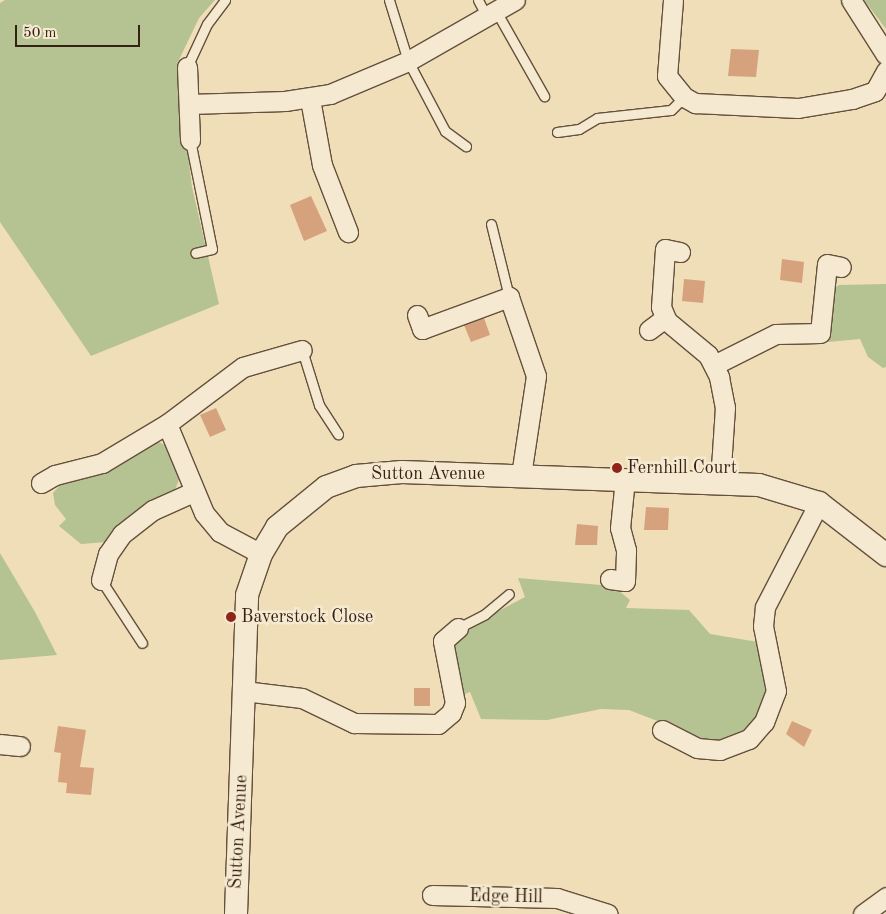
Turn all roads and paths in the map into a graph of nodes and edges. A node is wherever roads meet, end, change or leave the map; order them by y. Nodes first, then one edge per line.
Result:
1 (225, 0) edge
2 (389, 0) edge
3 (478, 0) edge
4 (515, 0) edge
5 (674, 0) edge
6 (852, 0) edge
7 (492, 14) junction
8 (886, 55) edge
9 (408, 61) junction
10 (187, 67) joint
11 (885, 77) edge
12 (544, 96) dead end
13 (684, 97) junction
14 (310, 99) junction
15 (188, 104) junction
16 (557, 132) dead end
17 (190, 140) joint
18 (466, 146) dead end
19 (491, 224) dead end
20 (348, 232) dead end
21 (680, 252) dead end
22 (195, 253) dead end
23 (841, 267) dead end
24 (510, 297) junction
25 (416, 315) dead end
26 (665, 318) junction
27 (649, 330) dead end
28 (302, 350) joint
29 (714, 365) junction
30 (167, 424) junction
31 (338, 434) dead end
32 (521, 475) junction
33 (625, 479) junction
34 (720, 482) junction
35 (41, 483) dead end
36 (193, 492) junction
37 (813, 501) junction
38 (261, 554) junction
39 (886, 555) edge
40 (610, 579) dead end
41 (101, 580) joint
42 (509, 594) dead end
43 (458, 628) joint
44 (142, 643) dead end
45 (244, 692) junction
46 (662, 730) dead end
47 (0, 744) edge
48 (20, 746) dead end
49 (432, 895) dead end
50 (886, 897) edge
51 (502, 907) edge
52 (236, 914) edge
53 (608, 914) edge
54 (863, 914) edge

1 - 10 lane
2 - 9 lane
3 - 7 lane
4 - 7 street
5 - 13 street
6 - 8 street
7 - 9 street
7 - 12 lane
9 - 14 street
9 - 18 lane
10 - 15 street
11 - 13 street
13 - 16 lane
14 - 15 street
14 - 20 street
15 - 17 street
17 - 22 lane
19 - 24 lane
21 - 26 street
23 - 29 street
24 - 25 street
24 - 32 street
26 - 27 street
26 - 29 street
28 - 30 street
28 - 31 lane
29 - 34 street
30 - 35 street
30 - 36 street
32 - 33 street, Sutton Avenue
32 - 38 street, Sutton Avenue
33 - 34 street, Sutton Avenue
33 - 40 street
34 - 37 street, Sutton Avenue
36 - 38 street
36 - 41 street
37 - 39 street, Sutton Avenue
37 - 46 street
38 - 45 street, Sutton Avenue
41 - 44 lane
42 - 43 lane
43 - 45 street
45 - 52 street, Sutton Avenue
47 - 48 street
49 - 51 street, Edge Hill
50 - 54 street
51 - 53 street, Edge Hill

